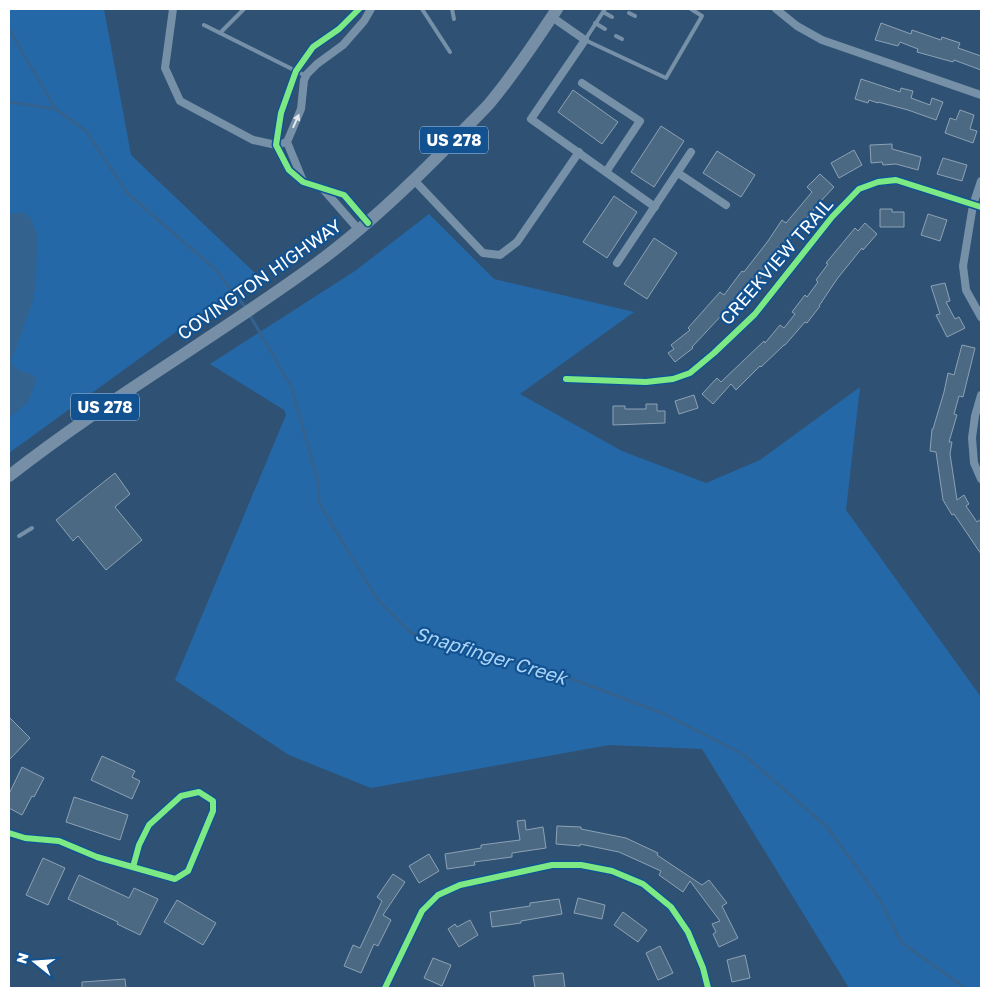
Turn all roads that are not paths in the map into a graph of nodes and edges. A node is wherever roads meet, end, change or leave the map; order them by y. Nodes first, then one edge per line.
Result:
1 (173, 9) edge
2 (244, 9) edge
3 (359, 9) edge
4 (371, 9) edge
5 (422, 9) edge
6 (452, 9) edge
7 (691, 9) edge
8 (776, 9) edge
9 (604, 10) edge
10 (555, 13) edge
11 (629, 13) dead end
12 (635, 16) dead end
13 (612, 17) dead end
14 (454, 19) dead end
15 (596, 23) junction
16 (204, 25) dead end
17 (605, 29) dead end
18 (220, 33) junction
19 (616, 36) dead end
20 (622, 39) dead end
21 (584, 40) junction
22 (617, 48) dead end
23 (450, 52) dead end
24 (614, 53) junction
25 (296, 71) junction
26 (306, 76) junction
27 (582, 83) dead end
28 (981, 95) edge
29 (288, 142) junction
30 (276, 145) junction
31 (579, 152) junction
32 (691, 152) dead end
33 (606, 172) junction
34 (678, 172) junction
35 (414, 180) junction
36 (981, 181) edge
37 (303, 182) junction
38 (322, 189) junction
39 (726, 205) dead end
40 (977, 206) edge
41 (654, 207) junction
42 (363, 226) junction
43 (618, 264) dead end
44 (981, 317) edge
45 (566, 379) dead end
46 (981, 395) edge
47 (9, 476) edge
48 (981, 479) edge
49 (32, 528) dead end
50 (19, 536) dead end
51 (9, 833) edge
52 (133, 867) junction
53 (385, 988) edge
54 (708, 988) edge

1 - 30 street
2 - 18 lane
3 - 25 street
4 - 26 street
5 - 23 lane
6 - 14 lane
7 - 24 lane
8 - 28 street
9 - 13 lane
9 - 15 lane
10 - 21 street
10 - 35 main road, COVINGTON HIGHWAY / US 278
11 - 12 lane
15 - 17 lane
15 - 21 lane
16 - 18 lane
18 - 25 lane
19 - 20 lane
21 - 24 lane
21 - 31 street
22 - 24 lane
25 - 26 lane
25 - 30 street
29 -> 26 street
27 - 33 street
29 - 30 street
29 - 37 street
30 - 37 street
31 - 33 street
31 - 35 street
32 - 34 street
33 - 41 street
34 - 39 street
34 - 41 street
35 - 42 main road, COVINGTON HIGHWAY / US 278
36 - 40 street
37 - 38 street
38 - 42 street
38 - 42 street
40 - 44 street
40 - 45 street, CREEKVIEW TRAIL
41 - 43 street
42 - 47 main road, COVINGTON HIGHWAY / US 278
46 - 48 street
49 - 50 lane
51 - 52 street
52 - 52 street
53 - 54 street

